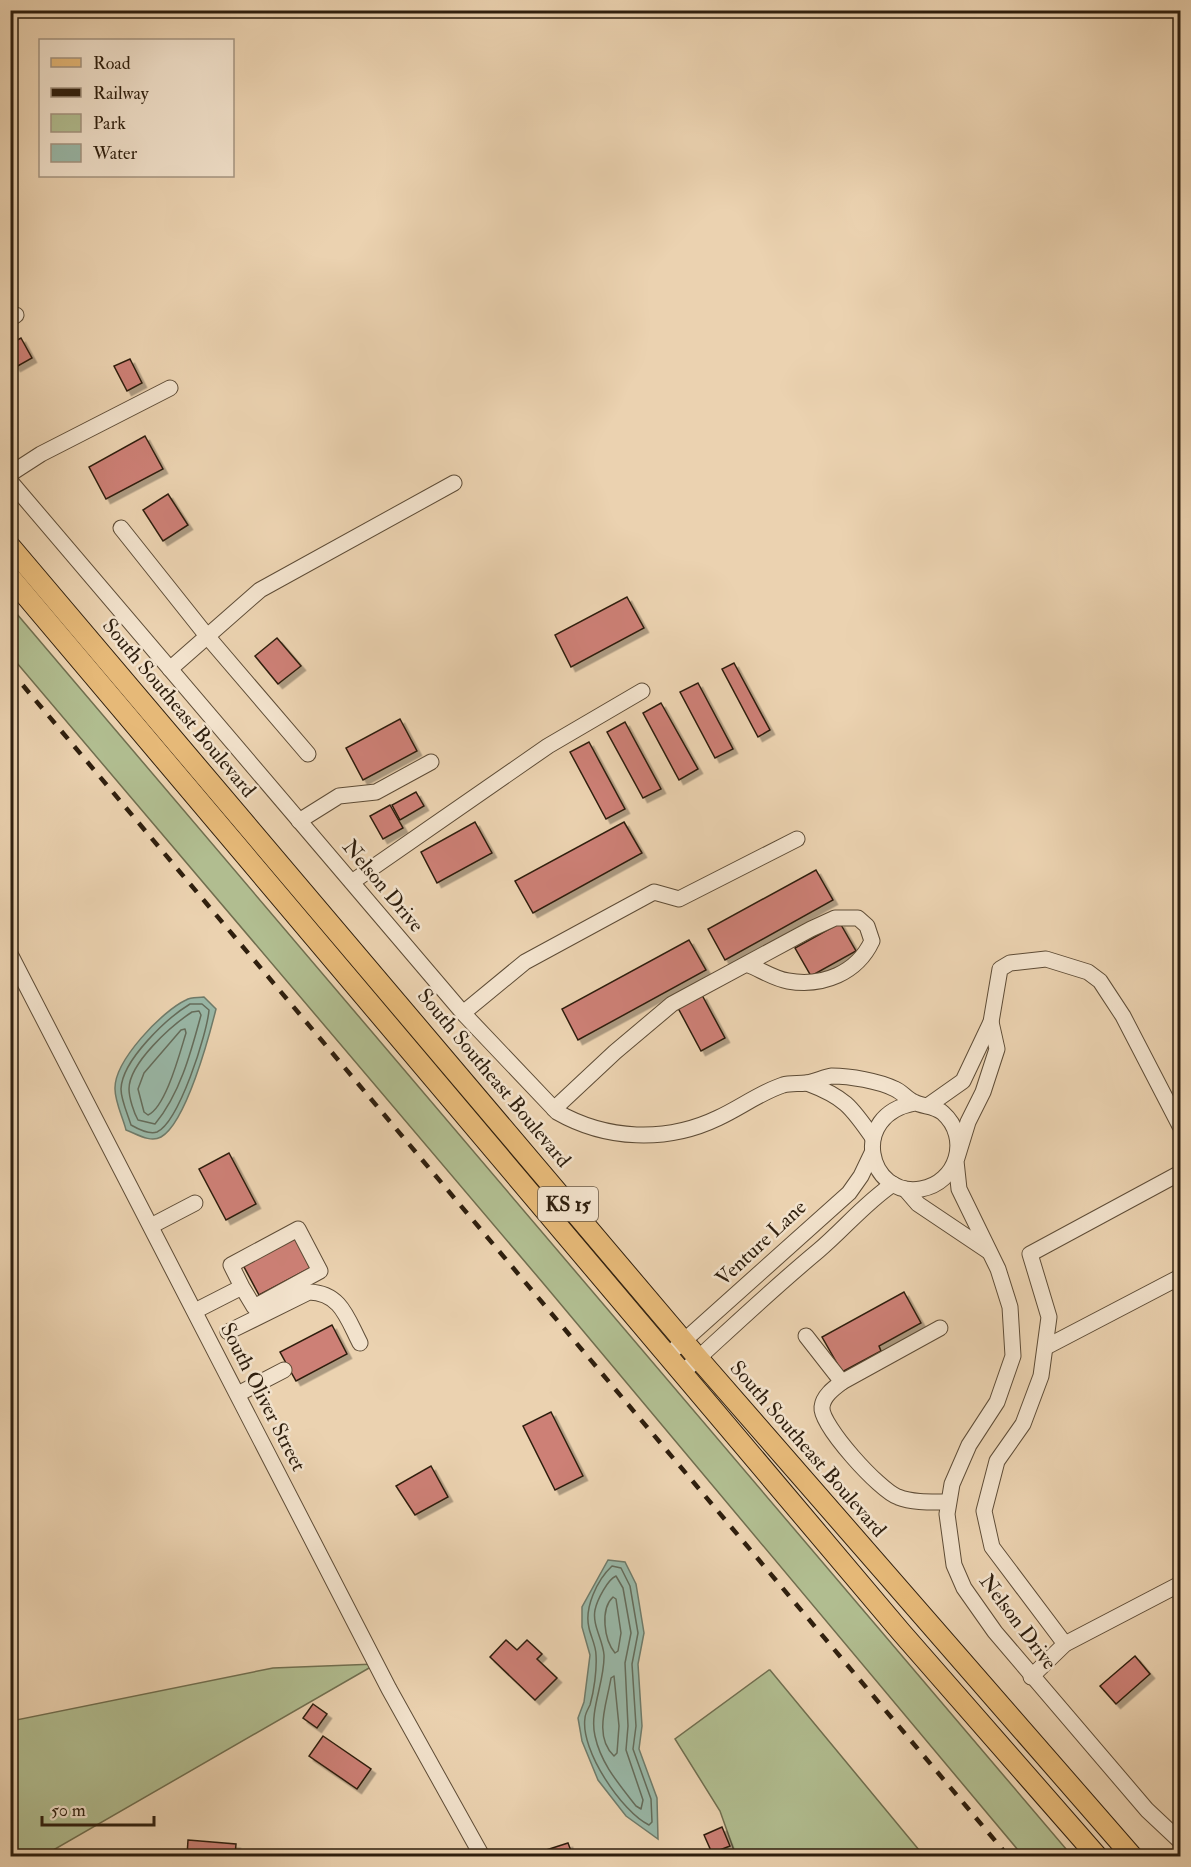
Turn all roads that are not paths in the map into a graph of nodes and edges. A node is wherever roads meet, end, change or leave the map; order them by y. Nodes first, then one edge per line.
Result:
1 (170, 388) dead end
2 (10, 474) edge
3 (10, 481) edge
4 (454, 483) dead end
5 (121, 528) dead end
6 (10, 546) edge
7 (10, 577) edge
8 (207, 636) junction
9 (170, 669) junction
10 (642, 691) dead end
11 (308, 754) dead end
12 (431, 762) dead end
13 (299, 821) junction
14 (797, 839) dead end
15 (352, 882) junction
16 (10, 954) edge
17 (748, 964) junction
18 (463, 1013) junction
19 (991, 1022) junction
20 (807, 1083) junction
21 (922, 1104) junction
22 (554, 1109) junction
23 (1180, 1126) edge
24 (872, 1145) junction
25 (956, 1161) junction
26 (1180, 1173) edge
27 (899, 1186) junction
28 (195, 1203) dead end
29 (151, 1226) junction
30 (989, 1252) junction
31 (1180, 1277) edge
32 (242, 1287) junction
33 (254, 1307) junction
34 (195, 1311) junction
35 (940, 1328) dead end
36 (228, 1332) junction
37 (806, 1336) dead end
38 (684, 1341) junction
39 (211, 1343) junction
40 (360, 1343) dead end
41 (1046, 1347) junction
42 (667, 1356) junction
43 (698, 1358) junction
44 (284, 1370) dead end
45 (682, 1373) junction
46 (842, 1382) junction
47 (238, 1394) junction
48 (948, 1502) junction
49 (1180, 1584) edge
50 (1065, 1644) junction
51 (1032, 1677) junction
52 (1180, 1841) edge
53 (482, 1857) edge
54 (1097, 1857) edge
55 (1132, 1857) edge

1 - 2 street
3 - 9 street, Nelson Drive
4 - 8 street
5 - 8 street
6 - 38 main road, South Southeast Boulevard / KS 15
7 - 42 main road, KS 15
8 - 9 street
8 - 11 street
9 - 13 street, Nelson Drive
10 - 15 street
12 - 13 street
13 - 15 street, Nelson Drive
14 - 18 street
15 - 18 street, Nelson Drive
16 - 29 street, South Oliver Street
17 - 17 street
17 - 22 street
18 - 22 street, Nelson Drive
19 - 21 street
19 - 23 street
19 - 25 street
20 - 21 street, Nelson Drive
20 - 22 street, Nelson Drive
20 - 24 street
21 - 24 street
21 - 25 street
24 - 27 street
24 - 38 street, Venture Lane
25 - 27 street
25 - 30 street, Nelson Drive
26 - 41 street
27 - 30 street, Nelson Drive
27 - 43 street, Venture Lane
28 - 29 street
29 - 34 street, South Oliver Street
30 - 48 street, Nelson Drive
31 - 41 street
32 - 33 street
32 - 33 street
32 - 34 street
33 - 36 street
34 - 39 street, South Oliver Street
35 - 46 street
36 - 39 street
36 - 40 street
37 - 46 street
38 - 42 street, Venture Lane
38 - 43 main road, South Southeast Boulevard / KS 15
39 - 47 street, South Oliver Street
41 - 50 street
42 - 45 main road, KS 15
43 - 45 street, Venture Lane
43 - 55 main road, South Southeast Boulevard / KS 15
44 - 47 street
45 - 54 main road, KS 15
46 - 48 street
47 - 53 street, South Oliver Street
48 - 51 street, Nelson Drive
49 - 50 street
50 - 51 street
51 - 52 street, Nelson Drive

